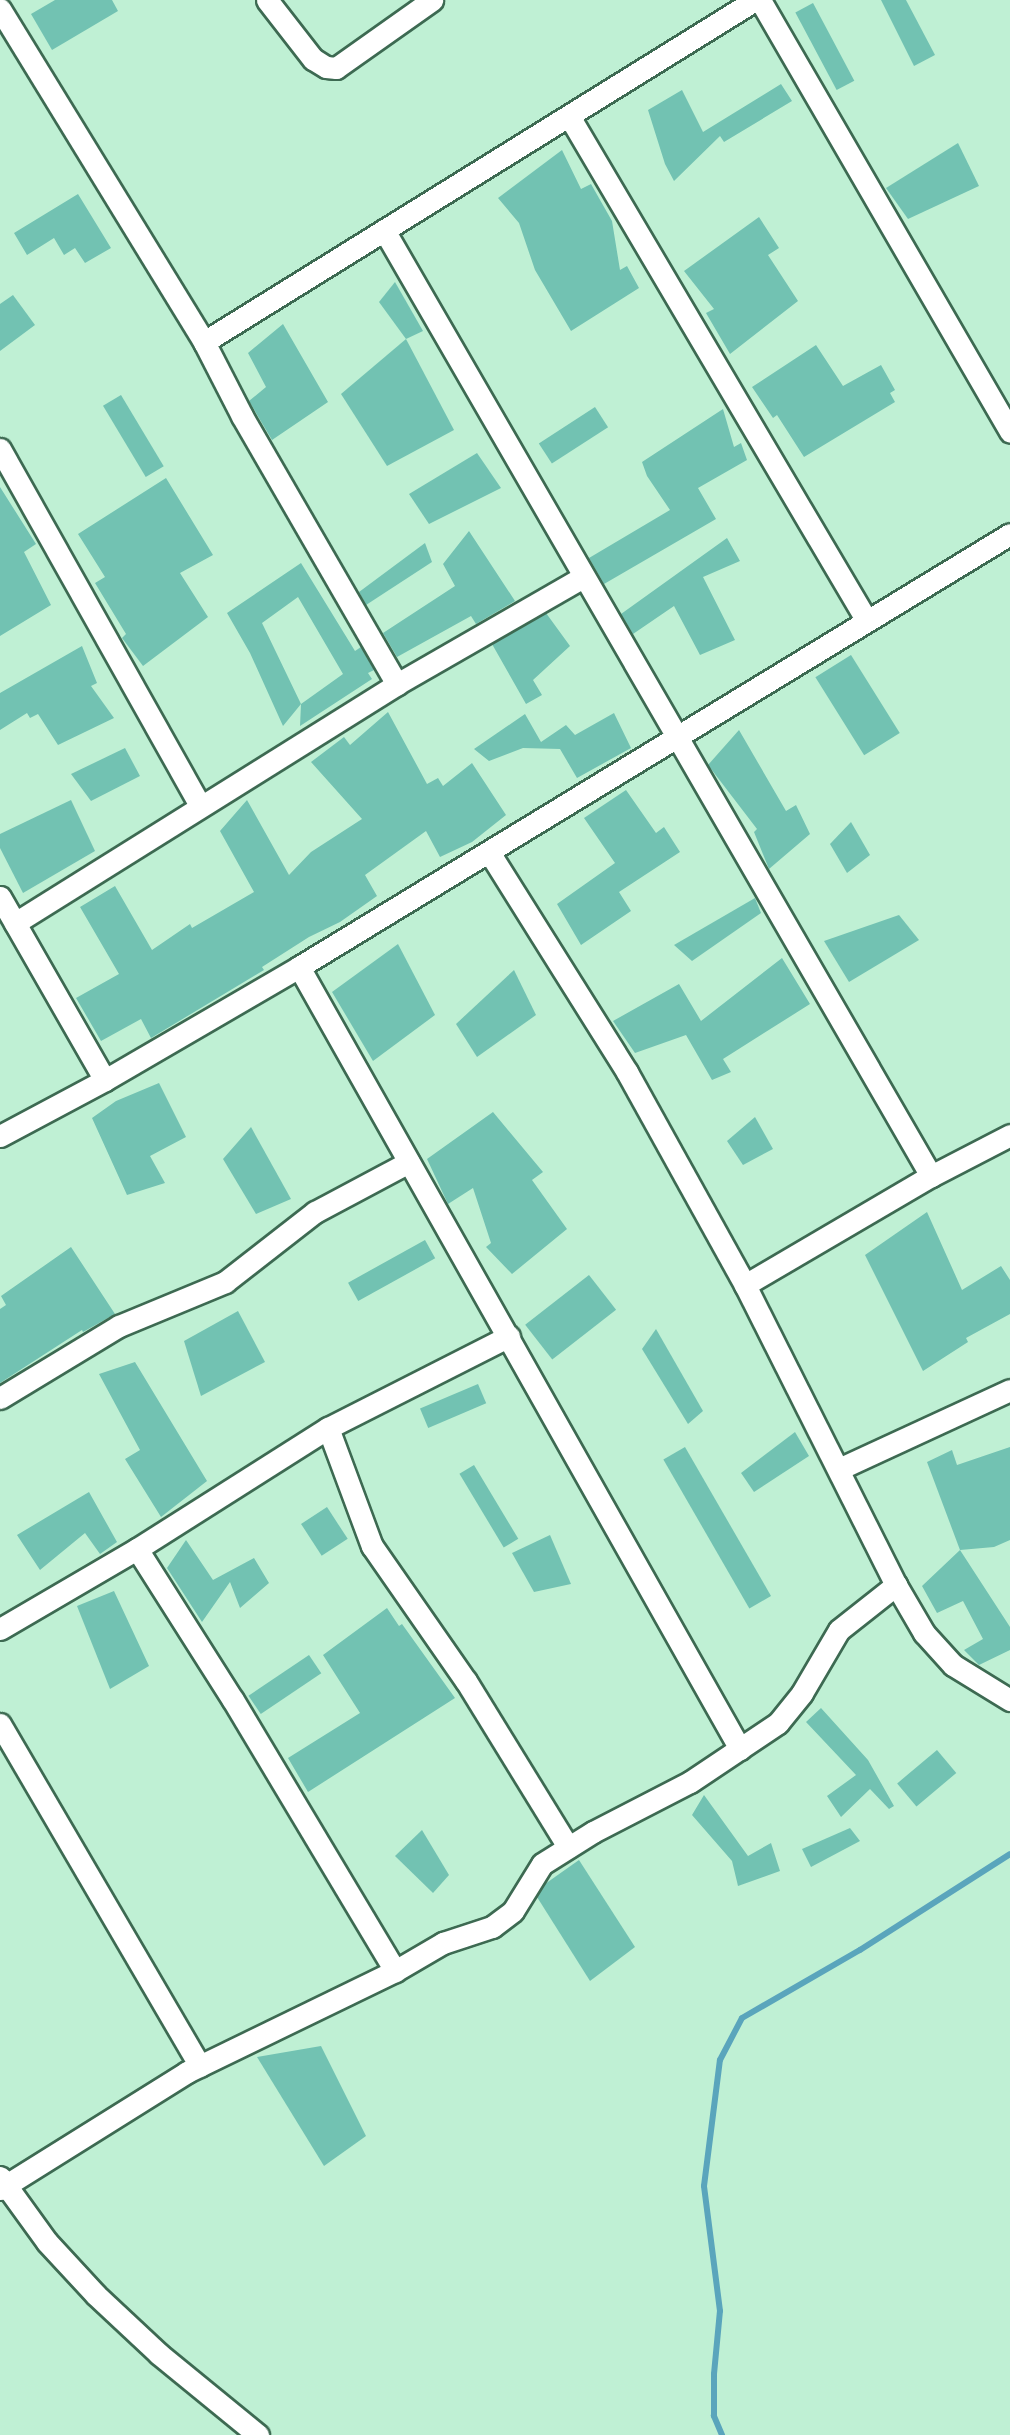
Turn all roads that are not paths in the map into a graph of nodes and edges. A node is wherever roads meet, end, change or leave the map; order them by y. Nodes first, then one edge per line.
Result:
1 (267, 0) edge
2 (432, 0) edge
3 (755, 0) edge
4 (760, 0) edge
5 (0, 9) edge
6 (569, 116) junction
7 (384, 230) junction
8 (204, 342) junction
9 (1010, 432) edge
10 (0, 449) edge
11 (1010, 534) edge
12 (583, 577) junction
13 (867, 621) junction
14 (397, 684) junction
15 (675, 738) junction
16 (200, 806) junction
17 (489, 852) junction
18 (0, 897) edge
19 (15, 923) junction
20 (299, 967) junction
21 (106, 1080) junction
22 (1010, 1135) edge
23 (0, 1136) edge
24 (409, 1162) junction
25 (930, 1176) junction
26 (745, 1285) junction
27 (509, 1336) junction
28 (1010, 1390) edge
29 (0, 1398) edge
30 (328, 1428) junction
31 (839, 1469) junction
32 (137, 1549) junction
33 (896, 1585) junction
34 (0, 1629) edge
35 (1010, 1700) edge
36 (0, 1724) edge
37 (740, 1749) junction
38 (568, 1847) junction
39 (395, 1971) junction
40 (200, 2066) junction
41 (2, 2183) edge
42 (258, 2435) edge

1 - 2 street
3 - 6 street
4 - 9 street
5 - 8 street
6 - 7 street
6 - 13 street
7 - 8 street
7 - 12 street
8 - 14 street
10 - 16 street
11 - 13 street
12 - 14 street
12 - 15 street
13 - 15 street
14 - 16 street
15 - 17 street
15 - 25 street
16 - 19 street
17 - 20 street
17 - 26 street
18 - 19 street
19 - 21 street
20 - 21 street
20 - 24 street
21 - 23 street
22 - 25 street
24 - 27 street
24 - 29 street
25 - 26 street
26 - 31 street
27 - 30 street
27 - 37 street
28 - 31 street
30 - 32 street
30 - 38 street
31 - 33 street
32 - 34 street
32 - 39 street
33 - 35 street
33 - 37 street
36 - 40 street
37 - 38 street
38 - 39 street
39 - 40 street
40 - 41 street
41 - 42 street

